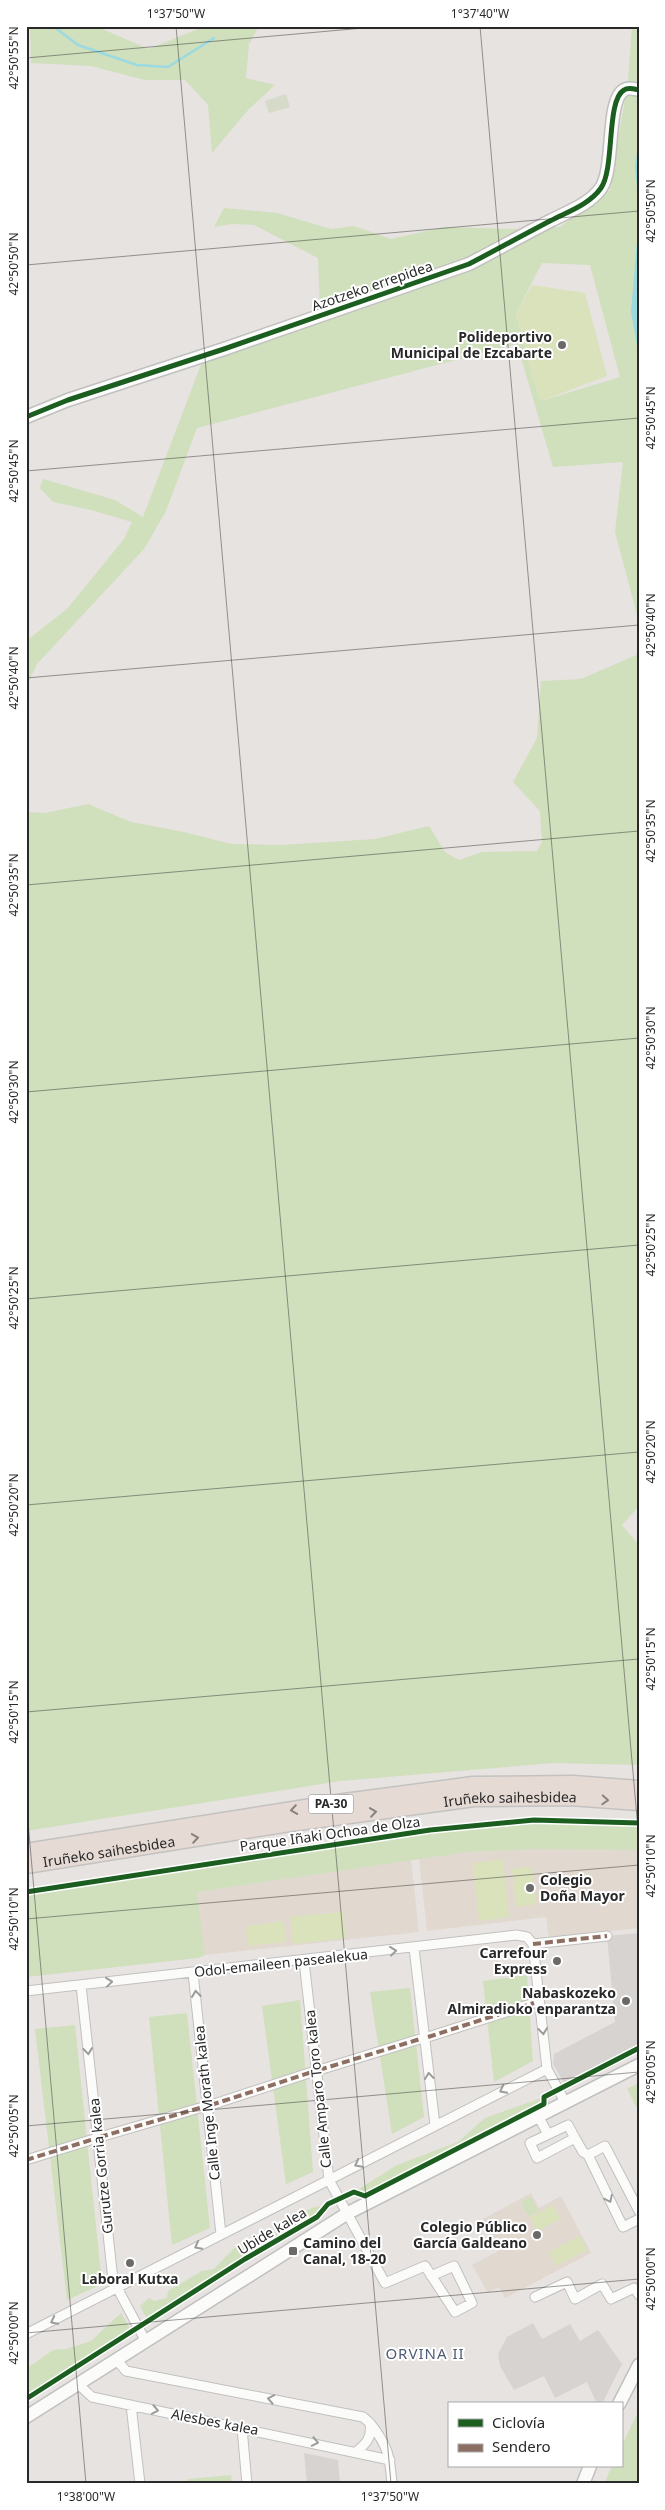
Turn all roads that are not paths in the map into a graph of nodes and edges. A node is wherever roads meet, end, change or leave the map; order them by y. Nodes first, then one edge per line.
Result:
1 (639, 90) edge
2 (26, 417) edge
3 (639, 1789) edge
4 (639, 1802) edge
5 (26, 1852) edge
6 (26, 1865) edge
7 (607, 1936) dead end
8 (533, 1944) junction
9 (414, 1948) junction
10 (304, 1961) junction
11 (193, 1973) junction
12 (81, 1985) junction
13 (26, 1991) edge
14 (534, 2003) dead end
15 (639, 2064) edge
16 (547, 2069) junction
17 (565, 2102) junction
18 (538, 2116) junction
19 (434, 2125) junction
20 (548, 2134) junction
21 (575, 2138) junction
22 (588, 2155) junction
23 (26, 2160) edge
24 (329, 2180) junction
25 (639, 2211) edge
26 (348, 2213) junction
27 (639, 2219) edge
28 (220, 2234) junction
29 (431, 2276) junction
30 (116, 2289) junction
31 (639, 2295) edge
32 (535, 2297) dead end
33 (26, 2334) edge
34 (145, 2340) junction
35 (116, 2359) junction
36 (639, 2365) edge
37 (78, 2384) junction
38 (620, 2402) edge
39 (131, 2405) junction
40 (26, 2417) edge
41 (370, 2423) junction
42 (242, 2428) junction
43 (357, 2451) junction
44 (390, 2460) junction
45 (589, 2468) edge
46 (140, 2484) edge
47 (247, 2484) edge
48 (392, 2484) edge
49 (583, 2484) edge

1 - 2 street, Azotzeko errepidea
3 -> 5 highway, Iruñeko saihesbidea / PA-30
6 -> 4 highway, Iruñeko saihesbidea / PA-30
7 - 8 street, Odol-emaileen pasealekua
8 - 9 street, Odol-emaileen pasealekua
8 -> 16 street
10 -> 9 street, Odol-emaileen pasealekua
19 -> 9 street
10 - 11 street, Odol-emaileen pasealekua
10 - 24 street, Calle Amparo Toro kalea
12 -> 11 street, Odol-emaileen pasealekua
28 -> 11 street, Calle Inge Morath kalea
12 - 13 street, Odol-emaileen pasealekua
12 -> 30 street, Gurutze Gorria kalea
14 - 23 street
15 - 17 street, Ubide kalea
16 - 17 street
16 -> 19 street, Ubide kalea
17 - 18 street, Ubide kalea
18 - 20 street
18 - 26 street, Ubide kalea
19 -> 24 street, Ubide kalea
20 - 21 street
20 - 21 street
21 - 22 street
22 - 25 street
22 -> 27 street
24 - 26 street, Calle Amparo Toro kalea
24 - 28 street, Ubide kalea
26 - 29 street, Calle Amparo Toro kalea
26 - 34 street, Ubide kalea
28 -> 30 street, Ubide kalea
29 - 29 street
30 -> 33 street, Ubide kalea
30 - 34 street, Gurutze Gorria kalea
31 - 32 street
34 - 35 street, Ubide kalea
35 - 37 street, Ubide kalea
41 -> 35 street
36 - 38 street
37 - 39 street, Alesbes kalea
37 - 40 street, Ubide kalea
39 -> 42 street, Alesbes kalea
39 - 46 street
41 - 43 street
41 - 44 street
42 -> 43 street, Alesbes kalea
42 - 47 street
43 - 44 street, Alesbes kalea
44 - 48 street
45 - 49 street

